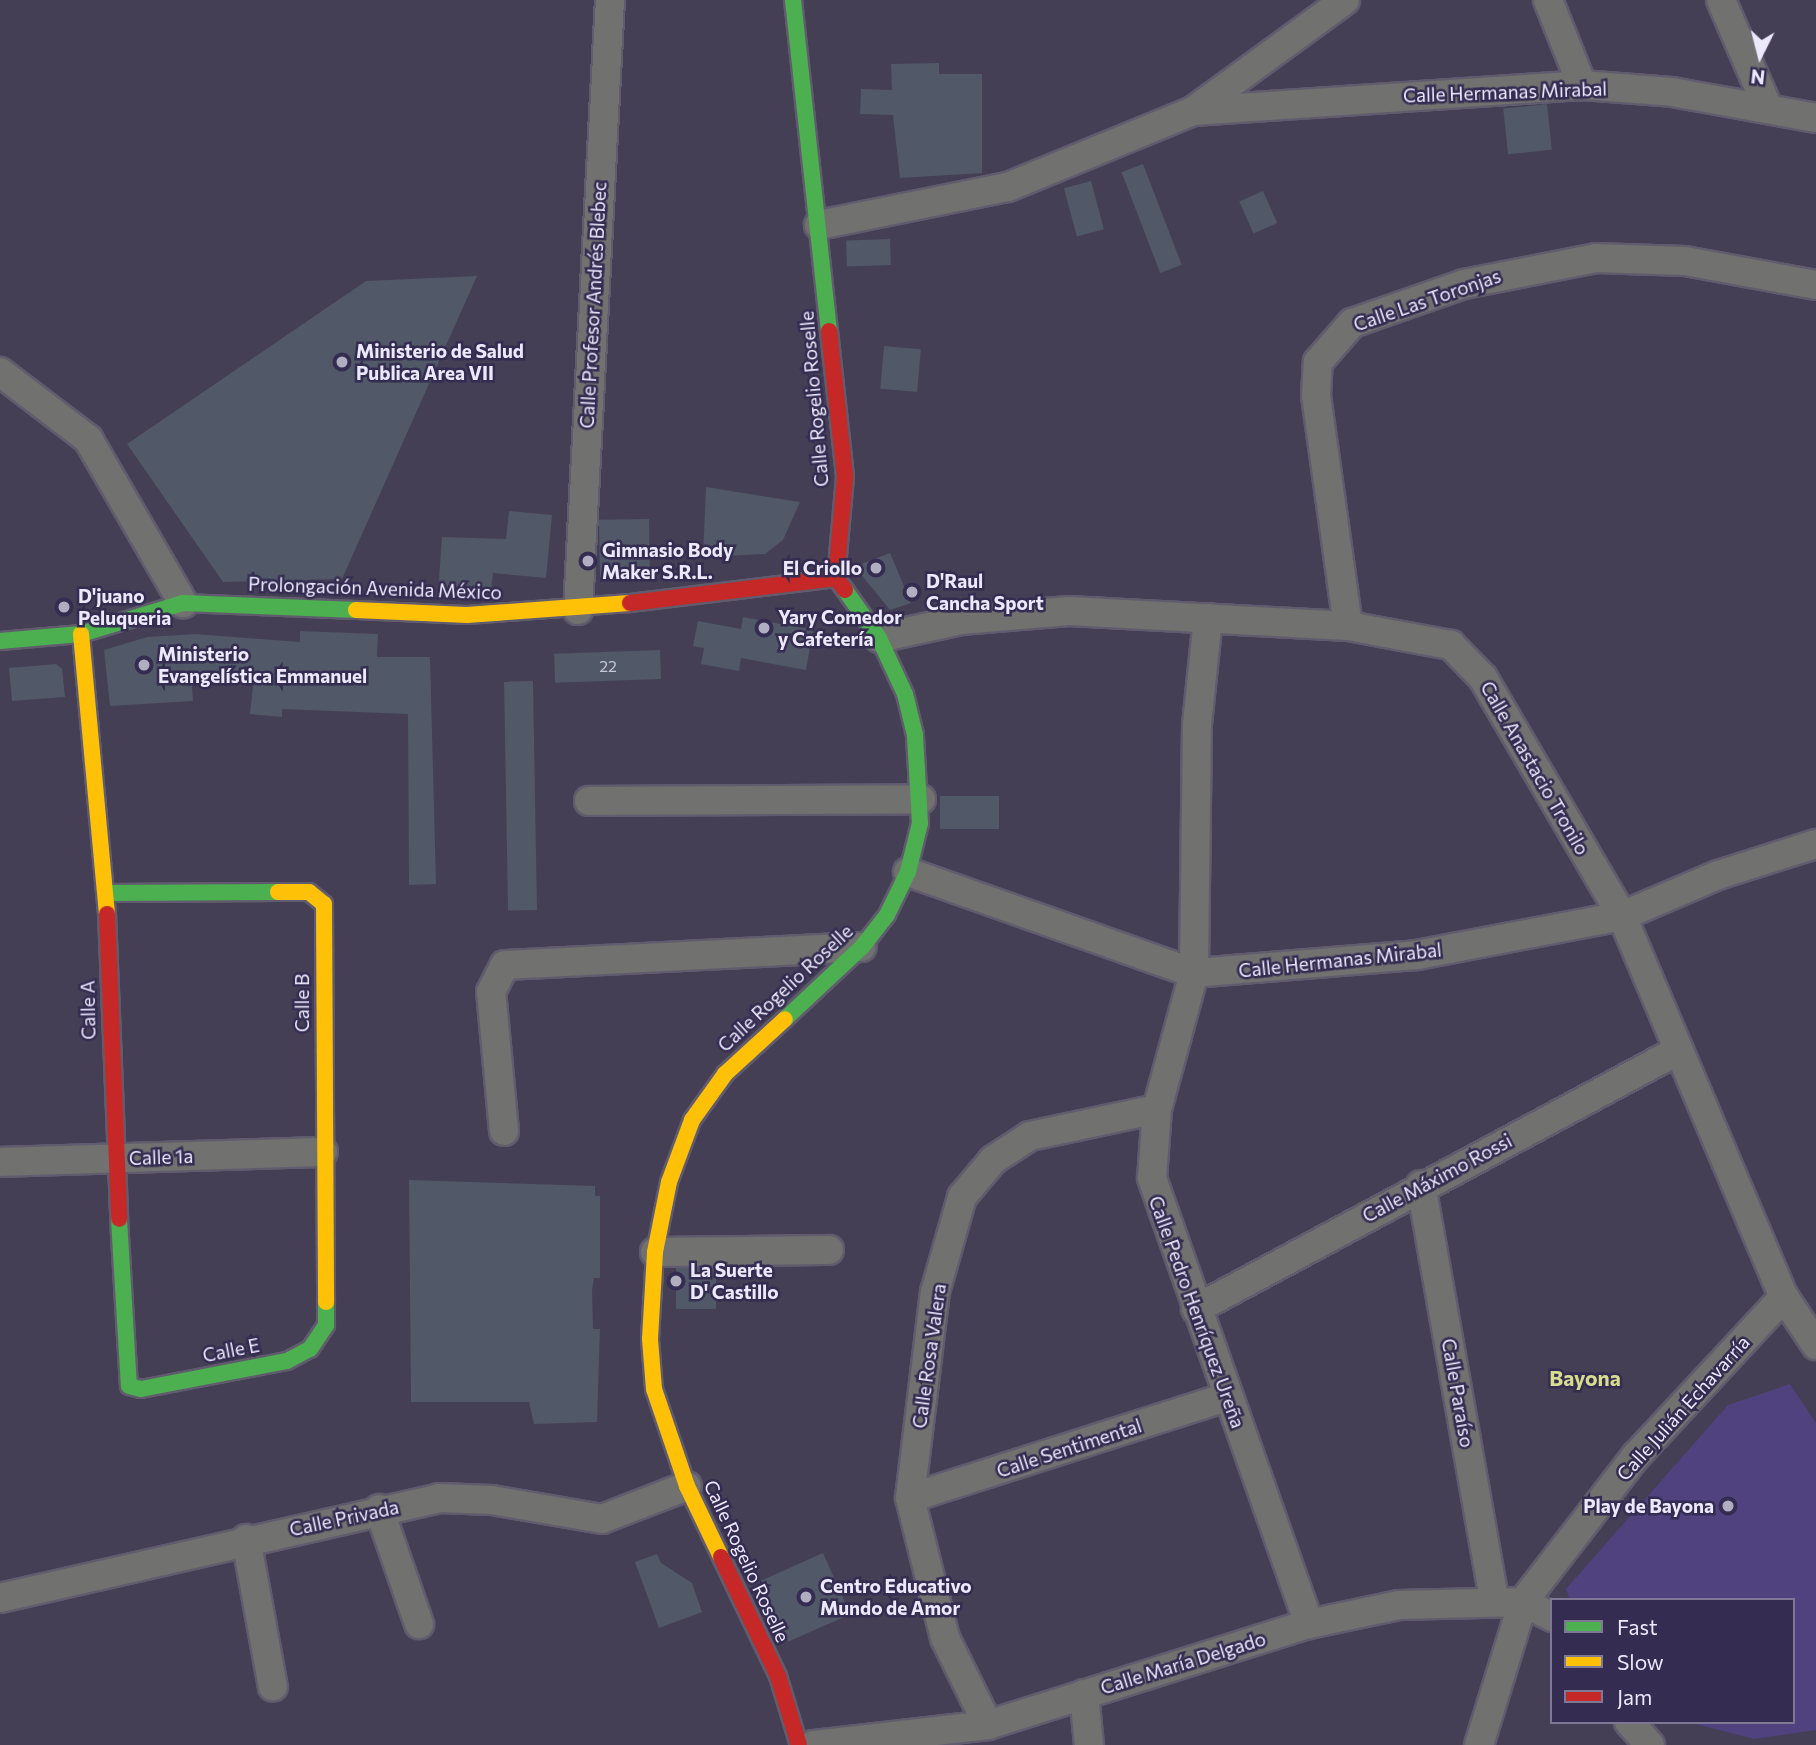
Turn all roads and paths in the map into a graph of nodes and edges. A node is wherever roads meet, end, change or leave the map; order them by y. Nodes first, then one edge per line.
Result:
1 (610, 0) edge
2 (793, 0) edge
3 (1345, 0) edge
4 (1548, 0) edge
5 (1721, 0) edge
6 (1582, 85) junction
7 (1768, 108) junction
8 (1193, 111) junction
9 (1816, 118) edge
10 (819, 225) junction
11 (1816, 285) edge
12 (0, 372) edge
13 (836, 578) junction
14 (183, 603) junction
15 (578, 610) junction
16 (1208, 618) junction
17 (1348, 626) junction
18 (81, 634) junction
19 (879, 638) junction
20 (0, 641) edge
21 (921, 799) junction
22 (589, 801) dead end
23 (1816, 844) edge
24 (908, 872) junction
25 (106, 893) junction
26 (1622, 916) junction
27 (862, 947) junction
28 (1194, 973) junction
29 (1679, 1050) junction
30 (1157, 1109) junction
31 (504, 1131) dead end
32 (323, 1152) junction
33 (113, 1158) junction
34 (0, 1162) edge
35 (1421, 1185) junction
36 (829, 1250) dead end
37 (655, 1252) junction
38 (1784, 1297) junction
39 (1196, 1309) junction
40 (326, 1325) joint
41 (1816, 1345) edge
42 (129, 1386) joint
43 (1227, 1397) junction
44 (687, 1486) junction
45 (910, 1498) junction
46 (379, 1509) junction
47 (246, 1539) junction
48 (0, 1598) edge
49 (1494, 1601) junction
50 (1523, 1602) junction
51 (1550, 1616) edge
52 (419, 1624) dead end
53 (1309, 1624) junction
54 (273, 1687) dead end
55 (1084, 1694) junction
56 (1631, 1724) edge
57 (988, 1725) junction
58 (799, 1745) edge
59 (813, 1745) edge
60 (1089, 1745) edge
61 (1479, 1745) edge
62 (1650, 1745) edge

1 - 15 street, Calle Profesor Andrés Blebec
2 - 10 street, Calle Rogelio Roselle
3 - 8 street
4 - 6 street
5 - 7 street
6 - 7 street, Calle Hermanas Mirabal
6 - 8 street, Calle Hermanas Mirabal
7 - 9 street, Calle Hermanas Mirabal
8 - 10 street
10 - 13 street, Calle Rogelio Roselle
11 - 17 street, Calle Las Toronjas
12 - 14 street
13 - 15 street, Prolongación Avenida México
13 - 19 street, Calle Rogelio Roselle
14 - 15 street, Prolongación Avenida México
14 - 18 street, Prolongación Avenida México
16 - 17 street, Calle Anastacio Tronilo
16 - 19 street, Calle Anastacio Tronilo
16 - 28 street, Calle Pedro Henríquez Ureña
17 - 26 street, Calle Anastacio Tronilo
18 - 20 street, Prolongación Avenida México
18 - 25 street, Calle A
19 - 21 street, Calle Rogelio Roselle
21 - 22 street
21 - 24 street, Calle Rogelio Roselle
23 - 26 street, Calle Hermanas Mirabal
24 - 27 street, Calle Rogelio Roselle
24 - 28 street, Calle Hermanas Mirabal
25 - 32 street, Calle B
25 - 33 street, Calle A
26 - 28 street, Calle Hermanas Mirabal
26 - 29 street, Calle Anastacio Tronilo
27 - 31 street
27 - 37 street, Calle Rogelio Roselle
28 - 30 street, Calle Pedro Henríquez Ureña
29 - 35 street, Calle Máximo Rossi
29 - 38 street, Calle Anastacio Tronilo
30 - 39 street, Calle Pedro Henríquez Ureña
30 - 45 street, Calle Rosa Valera
32 - 33 street, Calle 1a
32 - 40 street, Calle B
33 - 34 street, Calle 1a
33 - 42 street, Calle A
35 - 39 street, Calle Máximo Rossi
35 - 49 street, Calle Paraíso
36 - 37 street
37 - 44 street, Calle Rogelio Roselle
38 - 41 street, Calle Anastacio Tronilo
38 - 50 street, Calle Julián Echavarría
39 - 43 street, Calle Pedro Henríquez Ureña
40 - 42 street, Calle E
43 - 45 street, Calle Sentimental
43 - 53 street, Calle Pedro Henríquez Ureña
44 - 46 street, Calle Privada
44 - 58 street, Calle Rogelio Roselle
45 - 57 street, Calle Rosa Valera
46 - 47 street, Calle Privada
46 - 52 street
47 - 48 street, Calle Privada
47 - 54 street
49 - 50 street, Calle María Delgado
49 - 53 street, Calle María Delgado
50 - 51 street, Calle María Delgado
50 - 61 street, Calle Julián Echavarría
53 - 55 street, Calle María Delgado
55 - 57 street, Calle María Delgado
55 - 60 street
56 - 62 street
57 - 59 street, Calle María Delgado

